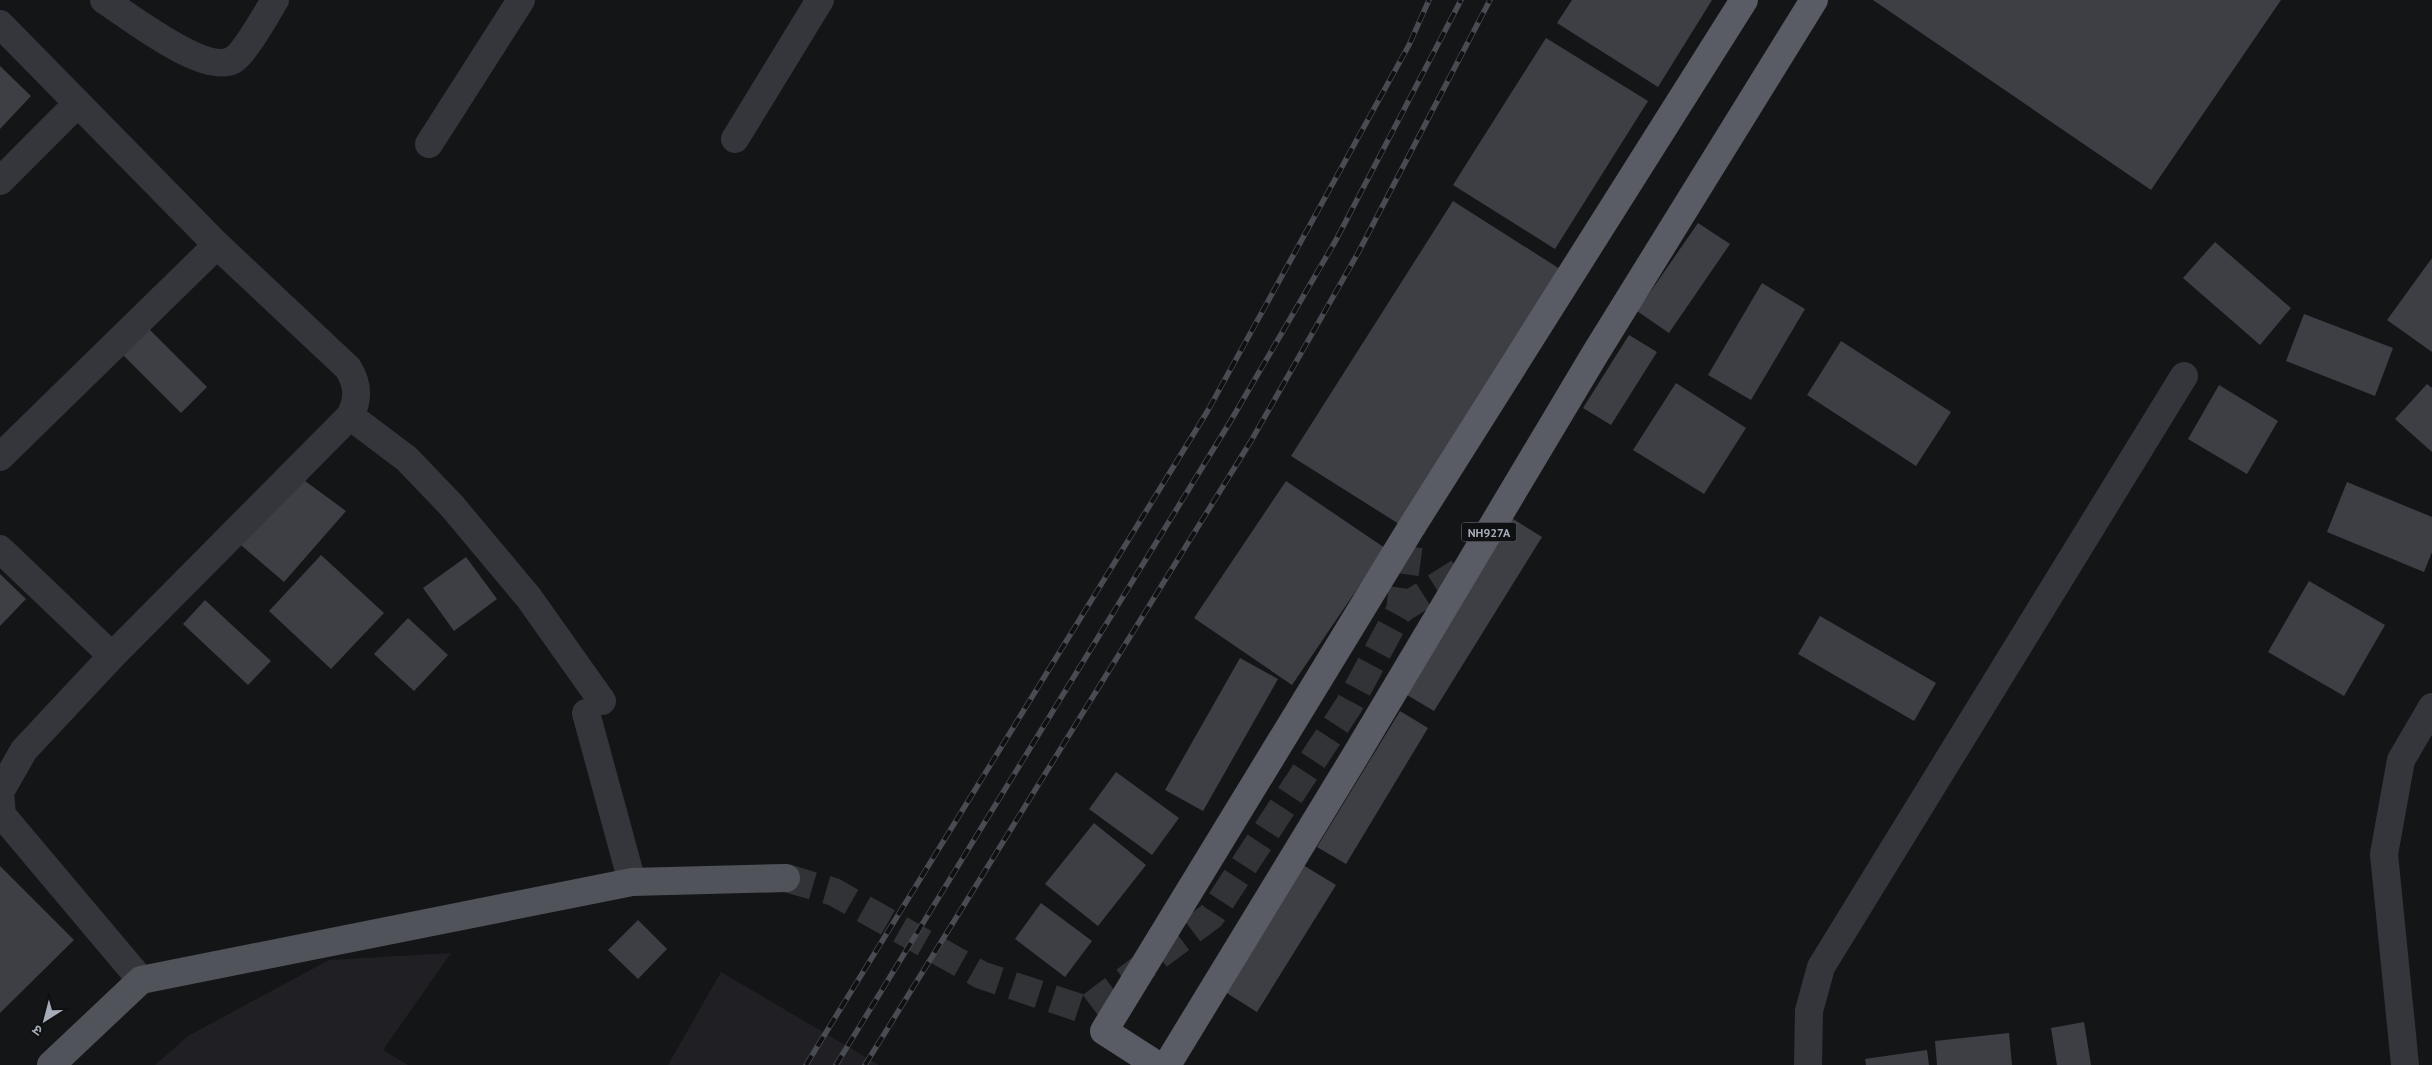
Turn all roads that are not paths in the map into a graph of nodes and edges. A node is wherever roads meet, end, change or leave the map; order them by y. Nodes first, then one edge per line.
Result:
1 (104, 0) edge
2 (275, 0) edge
3 (521, 0) edge
4 (820, 0) edge
5 (1744, 0) edge
6 (1814, 0) edge
7 (0, 24) edge
8 (77, 104) junction
9 (736, 139) dead end
10 (429, 144) dead end
11 (0, 181) edge
12 (217, 245) junction
13 (2184, 376) dead end
14 (350, 416) junction
15 (0, 457) edge
16 (0, 549) edge
17 (112, 656) junction
18 (2432, 707) edge
19 (786, 878) tunnel mouth
20 (632, 882) junction
21 (141, 980) junction
22 (51, 1065) edge
23 (1158, 1065) edge
24 (1167, 1065) edge
25 (1808, 1065) edge
26 (2404, 1065) edge

1 - 2 street
3 - 10 street
4 - 9 street
5 - 23 highway
6 - 24 highway, NH927A
7 - 8 street
8 - 11 street
8 - 12 street
12 - 14 street
12 - 15 street
13 - 25 street
14 - 17 street
14 - 20 street
16 - 17 street
17 - 21 street
18 - 26 street
19 - 20 main road
20 - 21 main road
21 - 22 main road

